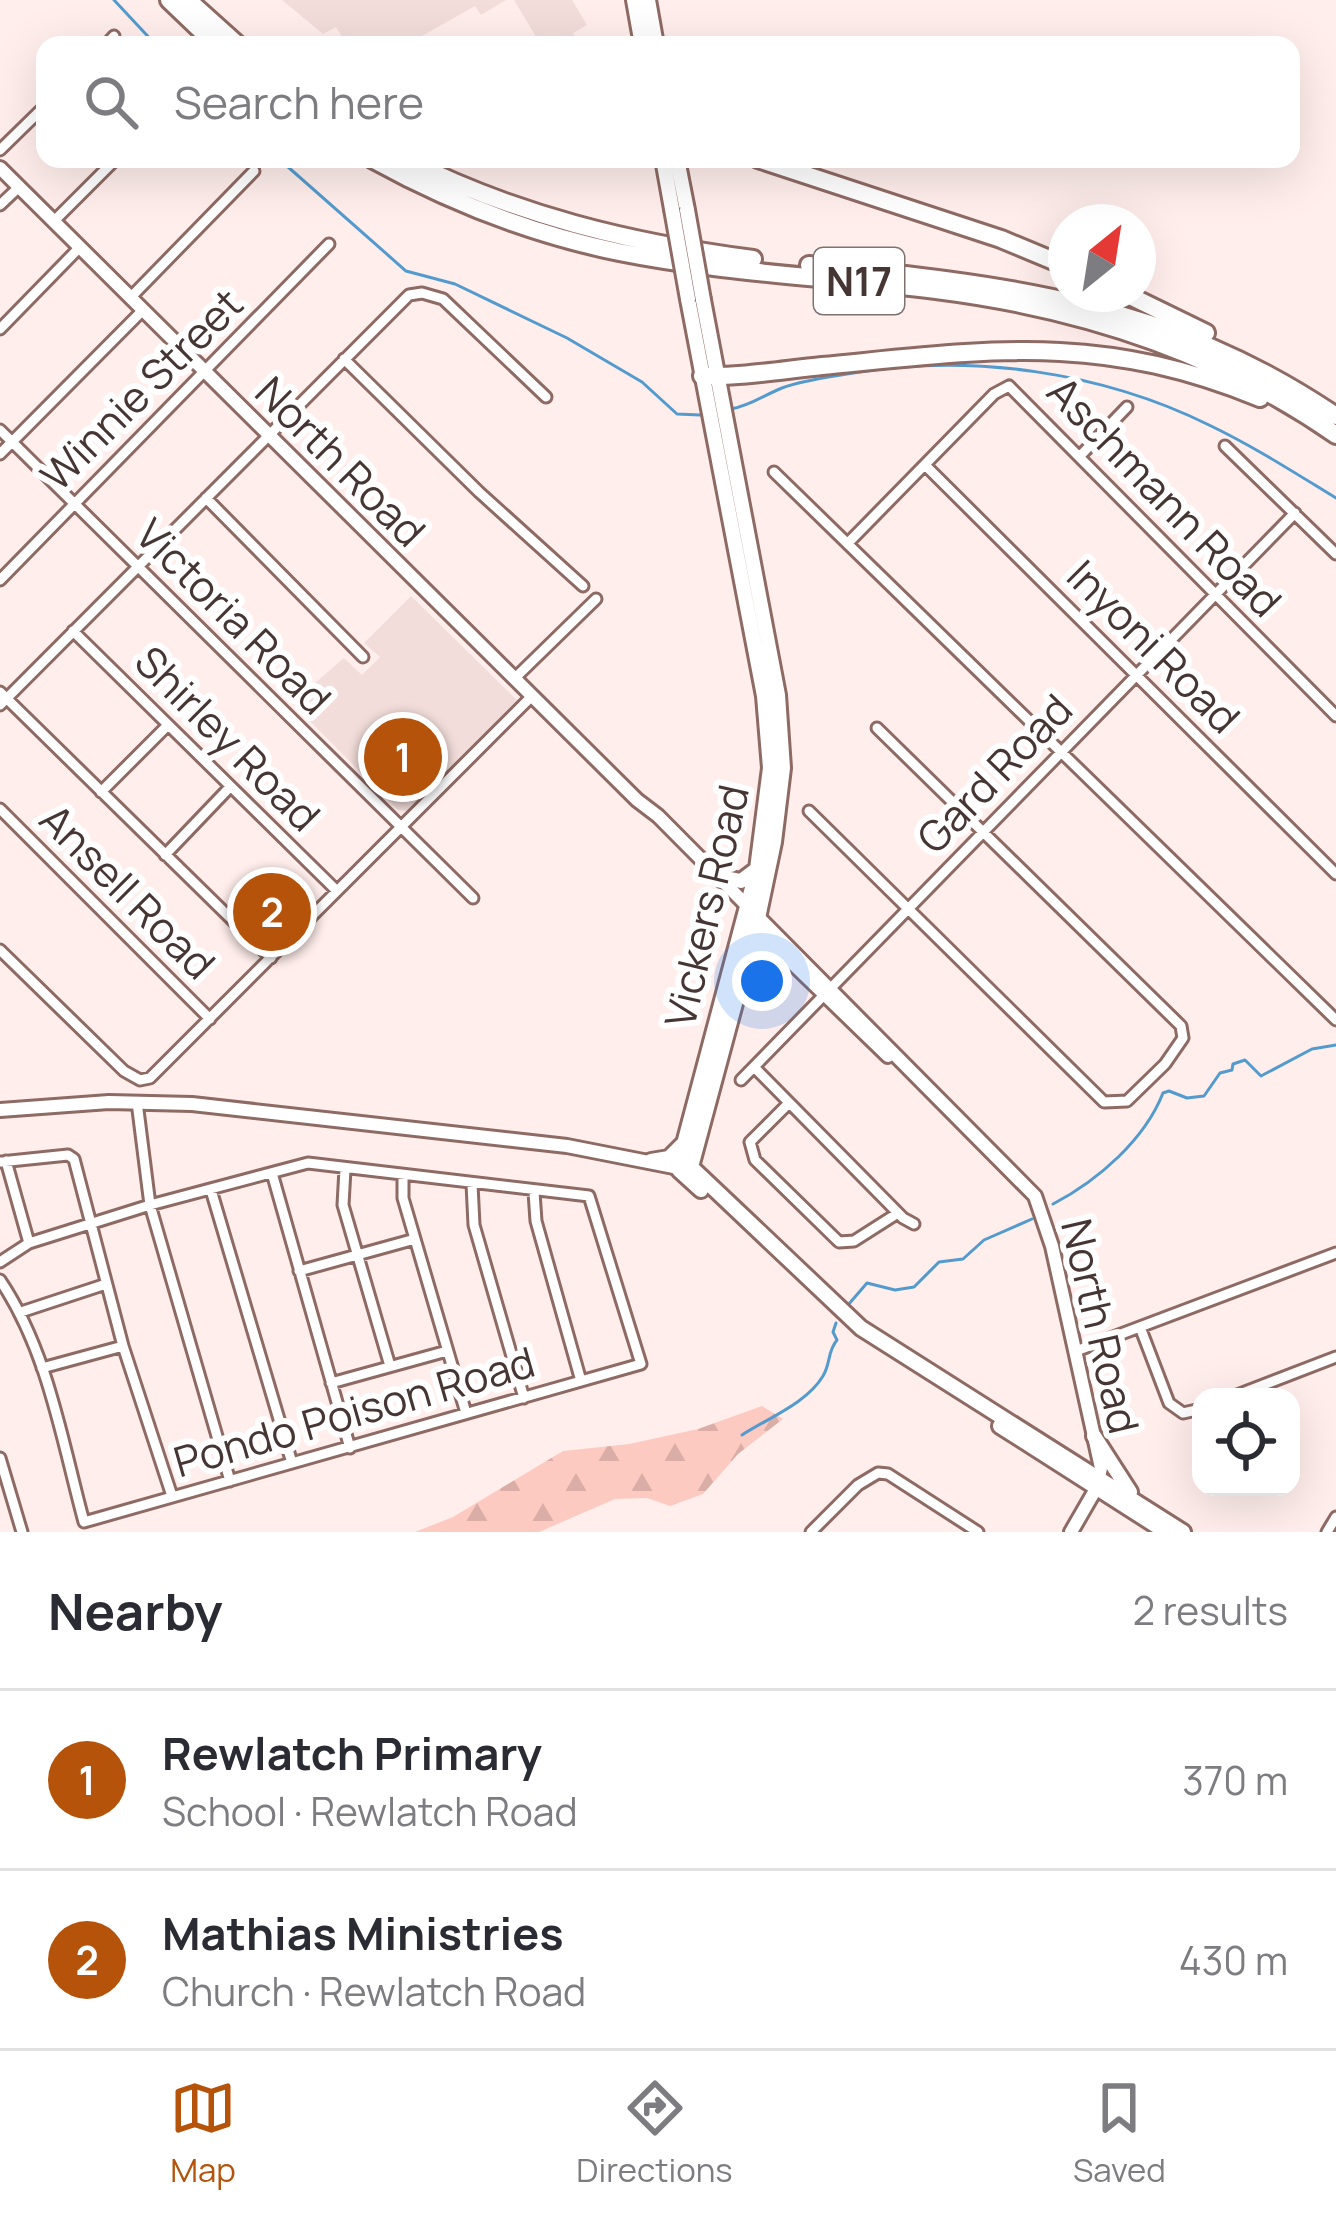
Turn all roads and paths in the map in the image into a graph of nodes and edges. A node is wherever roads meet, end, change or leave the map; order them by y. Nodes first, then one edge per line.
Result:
1 (169, 0) edge
2 (188, 0) edge
3 (634, 0) edge
4 (648, 0) edge
5 (207, 36) edge
6 (228, 36) edge
7 (640, 36) edge
8 (654, 36) edge
9 (36, 115) edge
10 (0, 150) edge
11 (0, 167) edge
12 (107, 168) edge
13 (391, 168) edge
14 (425, 168) edge
15 (666, 168) edge
16 (677, 168) edge
17 (785, 168) edge
18 (254, 171) dead end
19 (19, 187) junction
20 (0, 205) edge
21 (679, 210) junction
22 (55, 220) junction
23 (329, 244) dead end
24 (80, 247) junction
25 (1048, 259) edge
26 (131, 297) junction
27 (1156, 309) edge
28 (143, 310) junction
29 (0, 329) edge
30 (344, 359) junction
31 (203, 371) junction
32 (709, 376) junction
33 (546, 397) dead end
34 (1126, 406) dead end
35 (1333, 422) edge
36 (0, 430) edge
37 (269, 436) junction
38 (12, 442) junction
39 (1225, 446) dead end
40 (0, 454) edge
41 (1080, 456) junction
42 (925, 465) junction
43 (775, 472) dead end
44 (206, 498) junction
45 (74, 503) junction
46 (1295, 513) junction
47 (848, 543) junction
48 (1336, 554) edge
49 (137, 566) junction
50 (0, 580) edge
51 (583, 586) dead end
52 (1216, 592) junction
53 (596, 599) dead end
54 (73, 631) junction
55 (363, 657) dead end
56 (1137, 673) junction
57 (515, 678) junction
58 (532, 695) junction
59 (2, 698) edge
60 (1336, 716) edge
61 (168, 725) junction
62 (877, 728) dead end
63 (1061, 752) junction
64 (230, 787) junction
65 (101, 792) junction
66 (637, 800) junction
67 (0, 809) edge
68 (809, 811) dead end
69 (400, 828) junction
70 (984, 832) junction
71 (165, 855) junction
72 (758, 869) junction
73 (1336, 874) edge
74 (715, 876) junction
75 (337, 891) junction
76 (472, 898) dead end
77 (909, 910) junction
78 (751, 918) junction
79 (777, 949) junction
80 (0, 950) edge
81 (748, 956) junction
82 (271, 958) junction
83 (828, 993) junction
84 (210, 1019) junction
85 (1336, 1020) edge
86 (754, 1067) junction
87 (740, 1080) dead end
88 (137, 1102) junction
89 (789, 1103) junction
90 (0, 1110) edge
91 (684, 1143) junction
92 (3, 1161) edge
93 (651, 1161) junction
94 (345, 1168) junction
95 (685, 1168) junction
96 (272, 1173) junction
97 (403, 1175) junction
98 (472, 1184) junction
99 (211, 1190) junction
100 (534, 1192) junction
101 (151, 1205) junction
102 (898, 1213) junction
103 (94, 1223) junction
104 (914, 1224) dead end
105 (415, 1238) junction
106 (29, 1244) junction
107 (1336, 1253) edge
108 (357, 1255) junction
109 (0, 1262) edge
110 (299, 1270) junction
111 (0, 1280) edge
112 (106, 1284) junction
113 (22, 1312) junction
114 (1140, 1327) junction
115 (123, 1346) junction
116 (447, 1351) junction
117 (1076, 1351) junction
118 (1336, 1358) edge
119 (390, 1366) junction
120 (42, 1368) junction
121 (581, 1381) junction
122 (332, 1382) junction
123 (1256, 1388) edge
124 (524, 1398) junction
125 (1192, 1411) edge
126 (466, 1413) junction
127 (1094, 1436) junction
128 (350, 1448) junction
129 (0, 1458) edge
130 (292, 1463) junction
131 (230, 1481) junction
132 (1099, 1483) junction
133 (172, 1496) junction
134 (1146, 1508) junction
135 (1336, 1517) edge
136 (22, 1532) edge
137 (811, 1532) edge
138 (978, 1532) edge
139 (1071, 1532) edge
140 (1166, 1532) edge
141 (1183, 1532) edge
142 (1327, 1532) edge

1 - 5 highway
2 - 6 highway
3 - 7 main road
4 - 8 main road
9 - 10 street
11 - 19 street, North Road
12 - 22 street
13 - 35 highway, N17
14 - 35 highway, N17
15 - 21 main road, Vickers Road
16 - 21 main road, Vickers Road
17 - 25 highway
18 - 26 street
19 - 20 street
19 - 22 street, North Road
21 - 32 main road, Vickers Road, bridge
22 - 24 street, North Road
23 - 31 street, Winnie Street
24 - 26 street, North Road
24 - 29 street
26 - 28 street, North Road
27 - 35 highway
28 - 31 street, North Road
28 - 38 street
30 - 33 street
30 - 37 street
30 - 51 street
31 - 37 street, North Road
31 - 45 street, Winnie Street
32 - 35 highway
32 - 72 main road, Vickers Road
32 - 78 main road, Vickers Road
34 - 41 street
36 - 38 street, Victoria Road
37 - 44 street
37 - 57 street, North Road
38 - 40 street
38 - 45 street, Victoria Road
39 - 46 street
41 - 42 street, Aschmann Road
41 - 52 street, Aschmann Road
42 - 47 street
42 - 56 street, Inyoni Road
43 - 47 street
44 - 49 street
44 - 55 street
45 - 49 street, Victoria Road
45 - 50 street, Winnie Street
46 - 48 street
46 - 52 street, Gard Road
47 - 63 street
49 - 54 street
49 - 69 street, Victoria Road
52 - 56 street, Gard Road
52 - 60 street, Aschmann Road
53 - 57 street
54 - 59 street
54 - 61 street, Shirley Road
56 - 63 street, Gard Road
56 - 73 street, Inyoni Road
57 - 58 street, North Road
58 - 66 street, North Road
58 - 69 street
59 - 65 street
61 - 64 street, Shirley Road
61 - 65 street
62 - 70 street
63 - 70 street, Gard Road
63 - 85 street
64 - 71 street
64 - 75 street, Shirley Road
65 - 71 street
66 - 74 street, North Road
66 - 78 street, North Road
67 - 84 street, Ansell Road
68 - 77 street
69 - 75 street
69 - 76 street, Victoria Road
70 - 77 street, Gard Road
70 - 77 street
71 - 82 street
72 - 74 main road
72 - 78 main road, Vickers Road
74 - 78 street, North Road
75 - 82 street
77 - 83 street, Gard Road
78 - 79 street, North Road
78 - 81 main road, Vickers Road
78 - 83 street, North Road
78 - 91 main road, Vickers Road
79 - 81 main road
79 - 83 street, North Road
80 - 84 street
81 - 95 main road, Vickers Road
82 - 84 street
83 - 86 street, Gard Road
83 - 117 street, North Road
86 - 87 street, Gard Road
86 - 89 street
88 - 90 street
88 - 93 street
88 - 101 street
89 - 102 street
89 - 102 street
91 - 93 main road
91 - 95 main road, Vickers Road
92 - 103 street
92 - 106 street
93 - 95 street
94 - 96 street
94 - 97 street
94 - 108 street
95 - 132 main road
96 - 99 street
96 - 110 street
97 - 98 street
97 - 105 street
98 - 100 street
98 - 124 street
99 - 101 street
99 - 130 street
100 - 121 street
100 - 121 street, Pondo Poison Road
101 - 103 street
101 - 131 street
102 - 104 street
103 - 106 street
103 - 112 street
105 - 108 street
105 - 116 street
106 - 109 street
107 - 114 street
108 - 110 street
108 - 119 street
110 - 122 street
111 - 113 street
112 - 113 street
112 - 115 street
113 - 120 street
114 - 117 street
114 - 125 street
115 - 120 street
115 - 133 street
116 - 119 street
116 - 126 street
117 - 127 street, North Road
118 - 123 street
119 - 122 street
120 - 133 street, Pondo Poison Road
121 - 124 street, Pondo Poison Road
122 - 128 street
124 - 126 street, Pondo Poison Road
126 - 128 street, Pondo Poison Road
127 - 132 street, North Road
127 - 134 main road
128 - 130 street, Pondo Poison Road
129 - 136 street
130 - 131 street, Pondo Poison Road
131 - 133 street, Pondo Poison Road
132 - 134 main road
132 - 139 street
132 - 140 main road
134 - 141 main road
135 - 142 street
137 - 138 street

